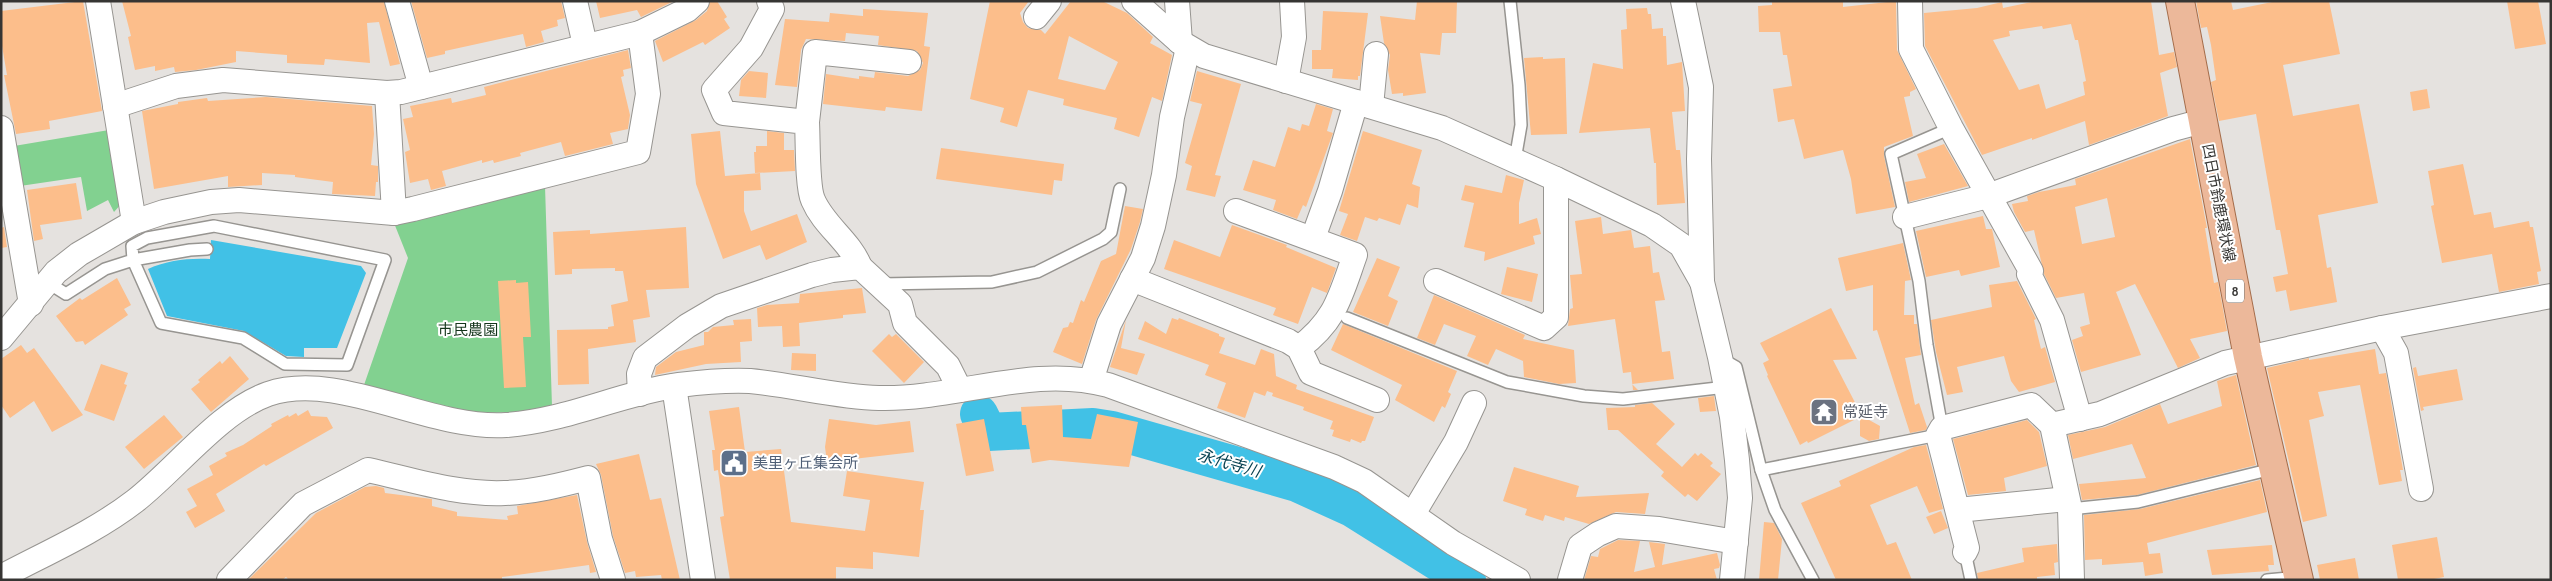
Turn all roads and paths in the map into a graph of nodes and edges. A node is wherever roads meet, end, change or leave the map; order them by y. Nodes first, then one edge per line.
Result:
1 (98, 1) edge
2 (397, 1) edge
3 (574, 1) edge
4 (697, 1) edge
5 (769, 1) edge
6 (1134, 1) edge
7 (1177, 1) edge
8 (1292, 1) edge
9 (1510, 1) edge
10 (1683, 1) edge
11 (1910, 1) edge
12 (2180, 1) edge
13 (640, 33) junction
14 (585, 45) junction
15 (1184, 45) junction
16 (1376, 54) dead end
17 (909, 62) dead end
18 (1286, 81) junction
19 (421, 87) junction
20 (387, 93) junction
21 (1363, 104) junction
22 (115, 106) junction
23 (807, 122) junction
24 (2194, 123) junction
25 (1, 128) edge
26 (1951, 128) junction
27 (1514, 160) junction
28 (1556, 178) junction
29 (1120, 189) dead end
30 (1988, 196) junction
31 (1236, 211) dead end
32 (394, 213) junction
33 (1905, 217) junction
34 (134, 222) junction
35 (1313, 238) junction
36 (207, 250) dead end
37 (133, 260) junction
38 (860, 267) junction
39 (1132, 279) junction
40 (47, 282) junction
41 (1436, 282) dead end
42 (1702, 282) junction
43 (879, 284) junction
44 (2551, 296) edge
45 (30, 304) junction
46 (1348, 318) dead end
47 (2382, 328) junction
48 (1, 338) edge
49 (1299, 348) junction
50 (1720, 357) junction
51 (2248, 357) junction
52 (1091, 381) junction
53 (674, 386) junction
54 (1726, 387) junction
55 (960, 390) junction
56 (640, 394) junction
57 (1377, 400) dead end
58 (1474, 403) dead end
59 (2080, 419) junction
60 (2052, 425) junction
61 (1940, 431) junction
62 (1761, 470) junction
63 (2264, 471) junction
64 (2421, 489) dead end
65 (2068, 504) junction
66 (1958, 510) junction
67 (1413, 514) junction
68 (1736, 542) junction
69 (1965, 552) joint
70 (1, 577) edge
71 (2291, 579) edge
72 (230, 580) edge
73 (613, 580) edge
74 (702, 580) edge
75 (1518, 580) edge
76 (1570, 580) edge
77 (1732, 580) edge
78 (1813, 580) edge
79 (1971, 580) edge
80 (2072, 580) edge
81 (2267, 580) edge

1 - 22 street
2 - 19 street
3 - 14 street
4 - 13 street
5 - 23 street
6 - 15 street
7 - 15 street
8 - 18 street
9 - 27 lane
10 - 42 street
11 - 26 street
12 - 24 main road, 四日市鈴鹿環状線 / 8
13 - 14 street
13 - 32 street
14 - 19 street
15 - 18 street
15 - 39 street
16 - 21 street
17 - 23 street
18 - 21 street
19 - 20 street
20 - 22 street
20 - 32 street
21 - 27 street
21 - 35 street
22 - 34 street
23 - 38 street
24 - 30 street
24 - 51 main road, 四日市鈴鹿環状線 / 8
25 - 45 street
26 - 30 street
26 - 33 lane
27 - 28 street
28 - 41 street
28 - 42 street
29 - 43 lane
30 - 33 street
30 - 59 street
31 - 35 street
32 - 34 street
33 - 61 lane
34 - 40 street
35 - 49 street
36 - 37 lane
37 - 37 lane
37 - 40 lane
38 - 43 street
38 - 56 street
39 - 49 street
39 - 52 street
40 - 45 street
42 - 50 street
43 - 55 street
44 - 47 street
45 - 48 street
46 - 54 lane
47 - 51 street
47 - 64 street
49 - 57 street
50 - 54 street
50 - 62 lane
51 - 59 street
51 - 63 main road, 四日市鈴鹿環状線 / 8
52 - 55 street
52 - 67 street
53 - 55 street
53 - 56 street
53 - 74 street
54 - 68 street
56 - 70 street
58 - 67 street
59 - 60 street
60 - 61 street
60 - 65 street
61 - 62 lane
61 - 66 street
62 - 78 lane
63 - 65 lane
63 - 71 main road, 四日市鈴鹿環状線 / 8
65 - 66 street
65 - 80 street
66 - 69 street
67 - 75 street
68 - 76 street
68 - 77 street
69 - 79 lane
71 - 81 lane
72 - 73 street

